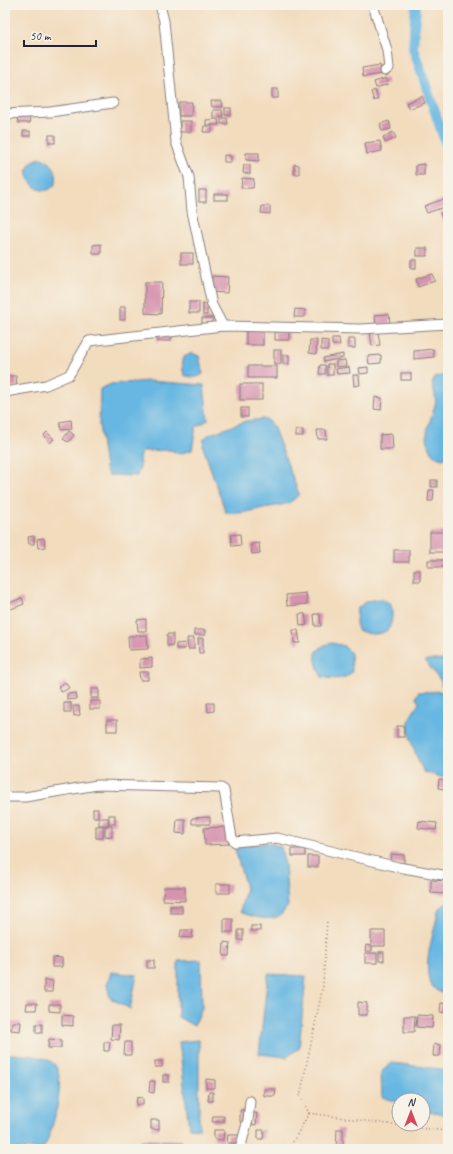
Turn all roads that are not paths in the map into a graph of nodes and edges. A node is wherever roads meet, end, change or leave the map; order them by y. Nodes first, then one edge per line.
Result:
1 (162, 5) edge
2 (373, 5) edge
3 (385, 71) dead end
4 (113, 103) dead end
5 (5, 114) edge
6 (448, 324) edge
7 (223, 326) junction
8 (5, 392) edge
9 (5, 795) edge
10 (448, 876) edge
11 (250, 1101) dead end
12 (240, 1149) edge

1 - 7 street
2 - 3 street
4 - 5 street
6 - 7 street
7 - 8 street
9 - 10 street
11 - 12 street

